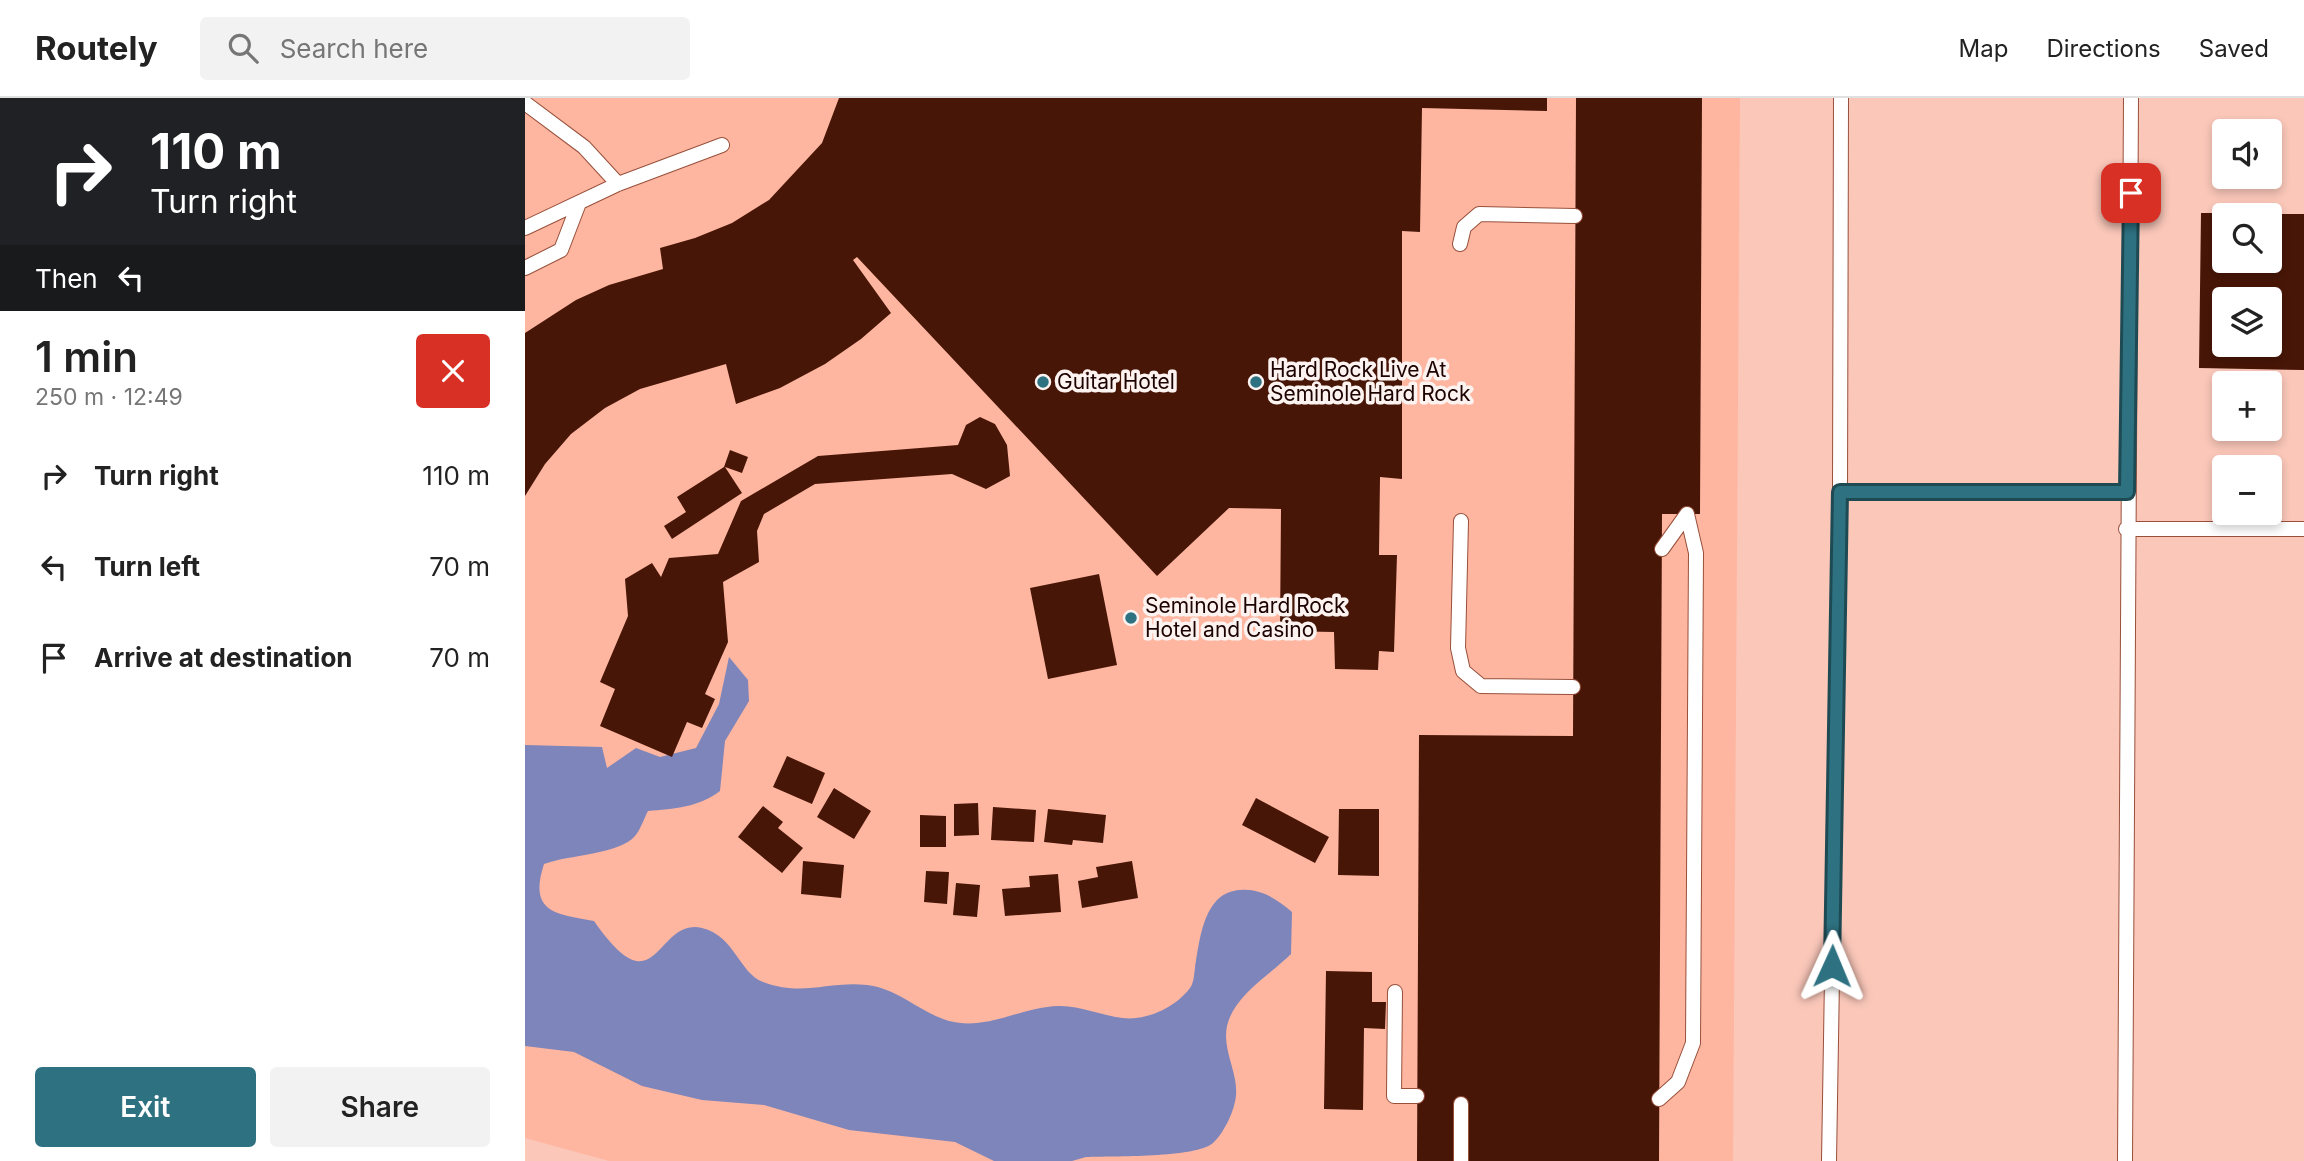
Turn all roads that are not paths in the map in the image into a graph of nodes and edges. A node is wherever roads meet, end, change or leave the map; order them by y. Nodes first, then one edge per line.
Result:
1 (1842, 98) edge
2 (2131, 98) edge
3 (525, 103) edge
4 (722, 145) dead end
5 (618, 184) junction
6 (579, 203) junction
7 (1575, 216) dead end
8 (525, 228) edge
9 (1460, 244) dead end
10 (525, 268) edge
11 (1840, 492) junction
12 (2127, 492) junction
13 (1461, 521) dead end
14 (2126, 529) junction
15 (2304, 529) edge
16 (1662, 549) dead end
17 (1573, 687) dead end
18 (1395, 992) dead end
19 (1417, 1096) dead end
20 (1659, 1099) dead end
21 (1461, 1104) dead end
22 (1461, 1161) edge
23 (1829, 1161) edge
24 (2125, 1161) edge

1 - 11 lane
2 - 12 lane
3 - 5 lane
4 - 5 lane
5 - 6 lane
6 - 8 lane
6 - 10 lane
7 - 9 lane
11 - 12 lane
11 - 23 lane
12 - 14 lane
13 - 17 lane
14 - 15 lane
14 - 24 lane
16 - 20 lane
18 - 19 lane
21 - 22 lane

